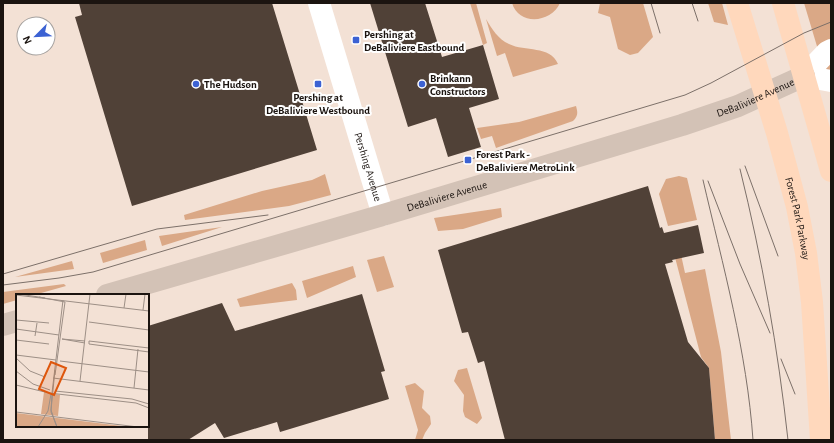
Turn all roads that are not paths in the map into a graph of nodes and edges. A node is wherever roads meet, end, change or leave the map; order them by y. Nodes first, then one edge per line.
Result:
1 (319, 3) edge
2 (737, 3) edge
3 (783, 3) edge
4 (831, 50) edge
5 (804, 76) junction
6 (831, 81) edge
7 (765, 94) junction
8 (831, 171) edge
9 (384, 215) junction
10 (110, 294) edge
11 (16, 321) edge
12 (3, 325) edge
13 (821, 440) edge

1 - 9 street, Pershing Avenue
2 - 7 main road, Forest Park Parkway
3 - 5 main road
4 - 5 street, DeBaliviere Avenue
5 - 6 street, DeBaliviere Avenue
5 - 7 main road, DeBaliviere Avenue
5 - 8 main road
7 - 9 main road, DeBaliviere Avenue
7 - 13 main road, Forest Park Parkway
9 - 10 main road, DeBaliviere Avenue
11 - 12 main road

